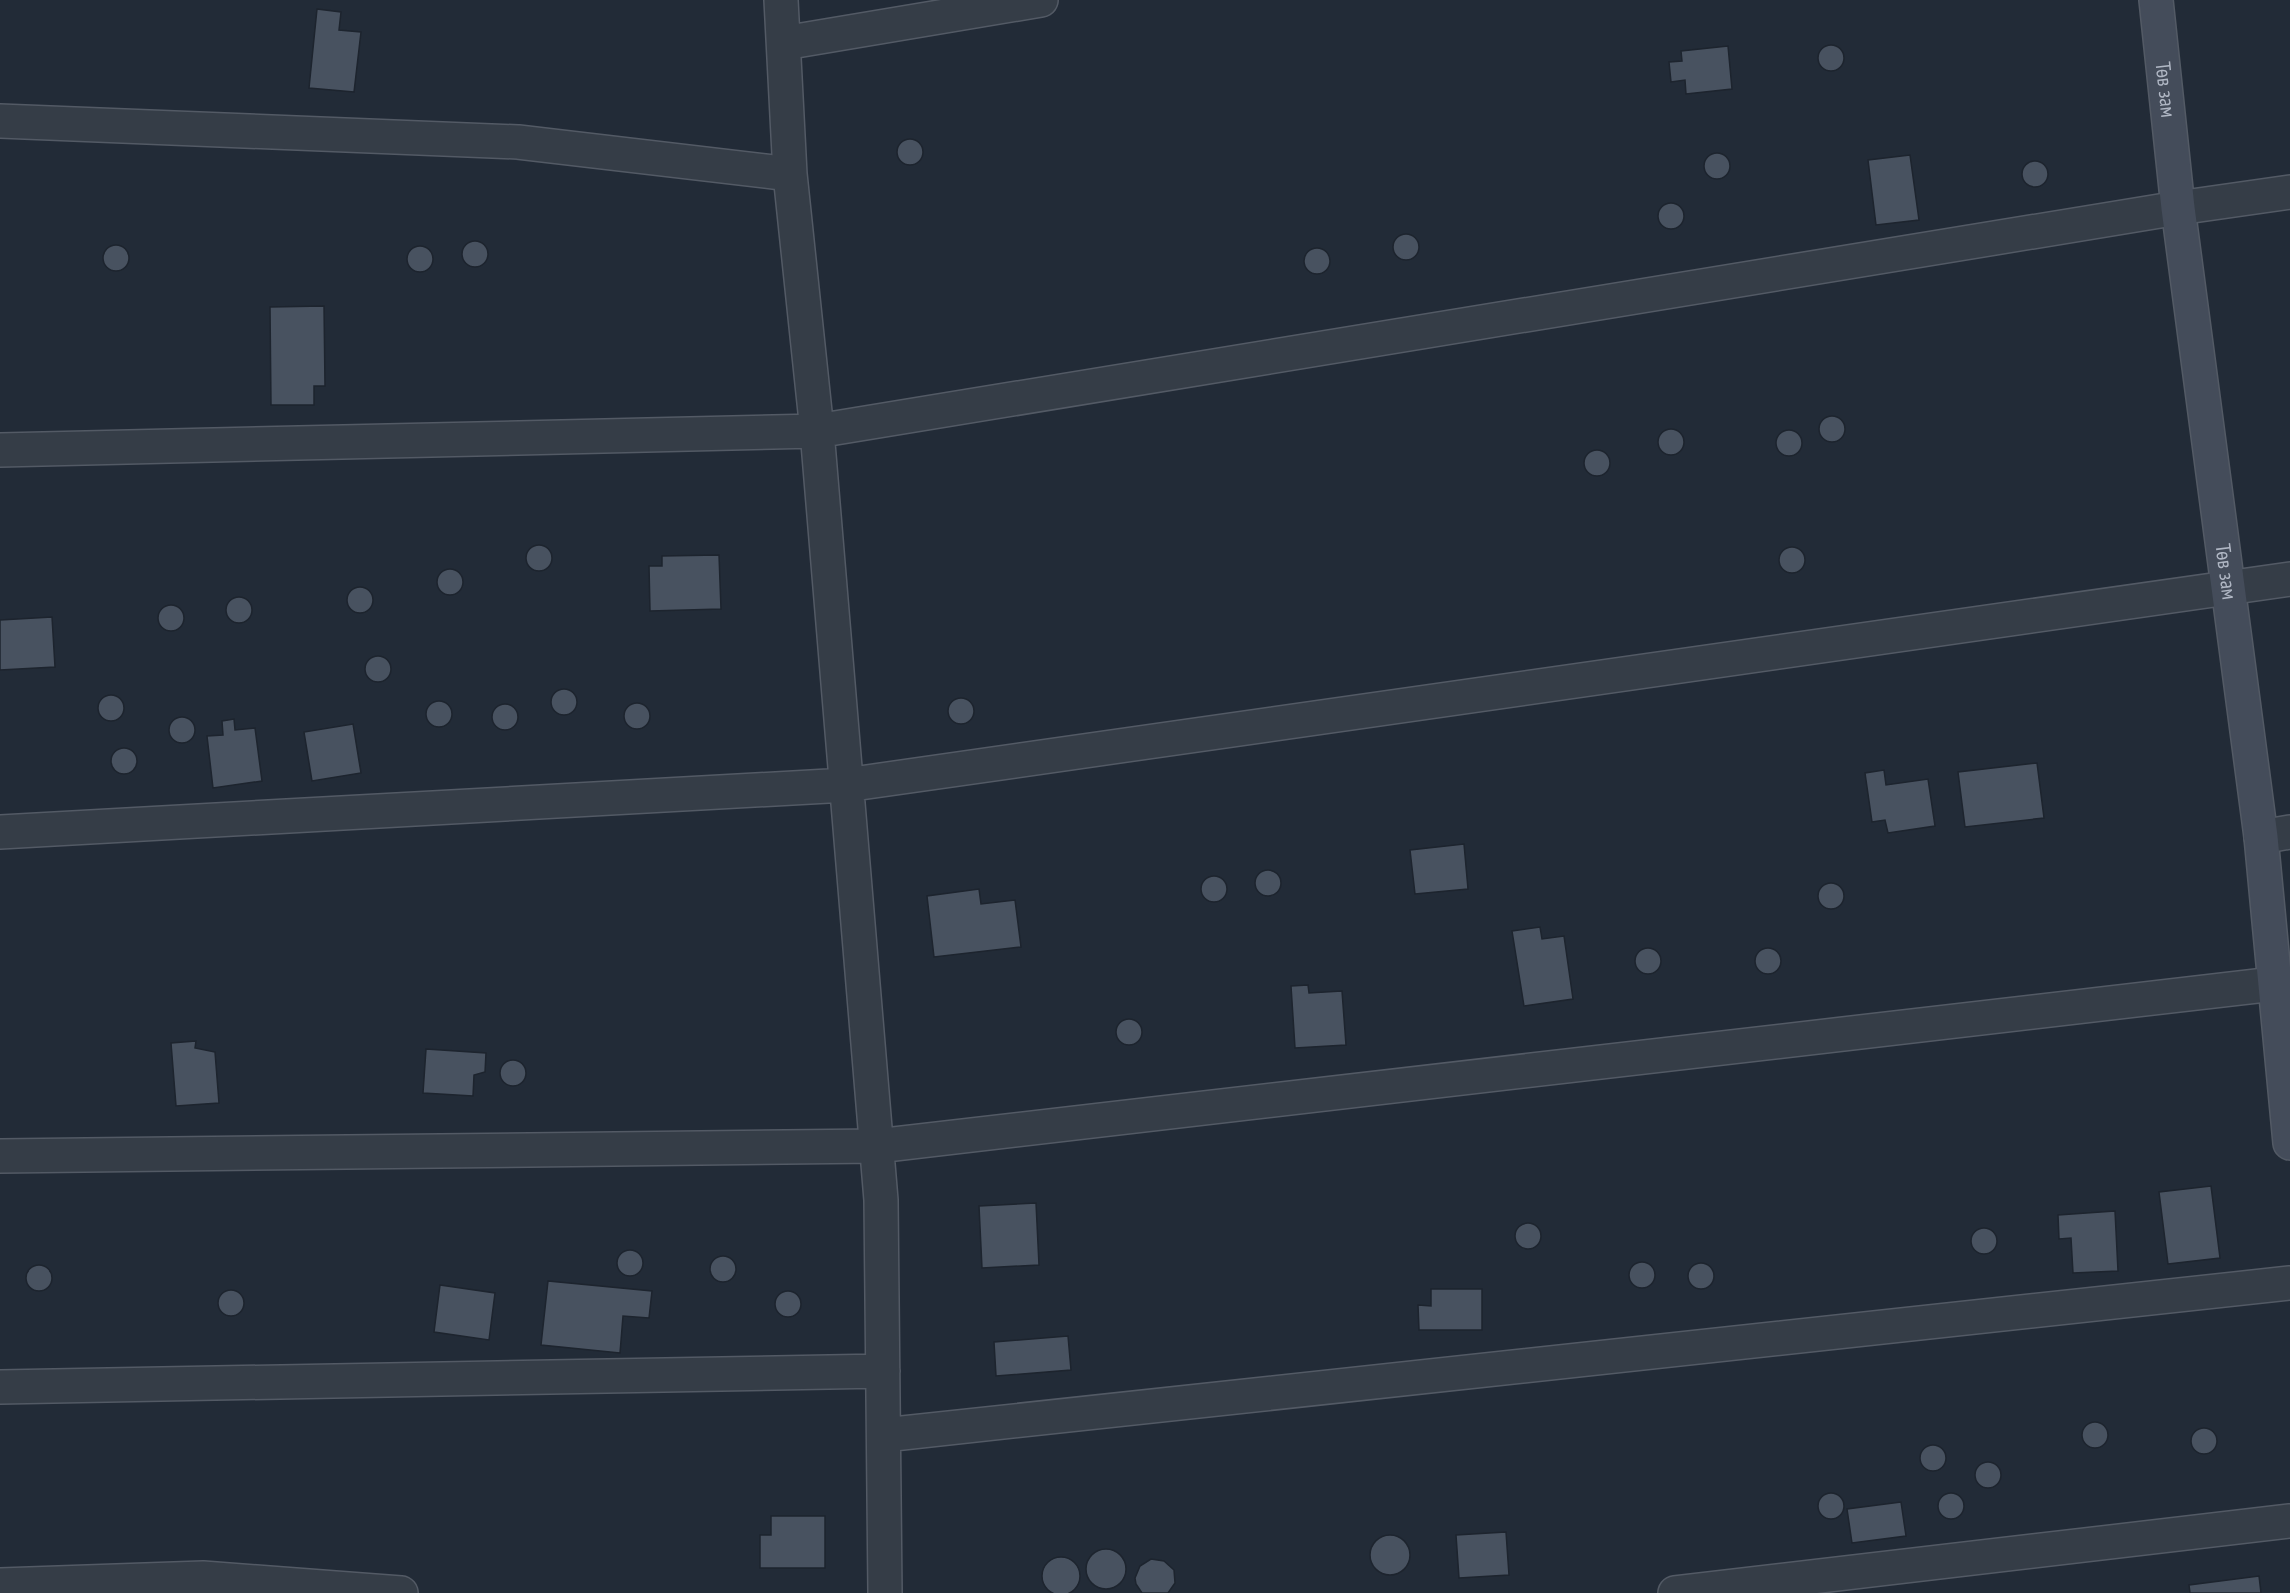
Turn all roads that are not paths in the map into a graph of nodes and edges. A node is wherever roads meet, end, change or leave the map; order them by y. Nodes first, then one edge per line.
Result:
1 (781, 0) edge
2 (1041, 0) edge
3 (2156, 0) edge
4 (784, 43) junction
5 (0, 121) edge
6 (790, 174) junction
7 (2290, 192) edge
8 (2178, 208) junction
9 (817, 431) junction
10 (0, 450) edge
11 (2290, 579) edge
12 (2230, 588) junction
13 (846, 784) junction
14 (0, 832) edge
15 (2276, 835) edge
16 (2274, 984) junction
17 (2285, 1056) edge
18 (2290, 1143) edge
19 (877, 1146) junction
20 (0, 1156) edge
21 (2290, 1283) edge
22 (883, 1371) junction
23 (0, 1387) edge
24 (884, 1435) junction
25 (2290, 1521) edge
26 (0, 1585) edge
27 (401, 1593) edge
28 (885, 1593) edge
29 (1675, 1593) edge

1 - 4 street
2 - 4 street
3 - 8 street, Төв зам
4 - 6 street
5 - 6 street
6 - 9 street
7 - 8 street
8 - 9 street
8 - 12 street, Төв зам
9 - 10 street
9 - 13 street
11 - 12 street
12 - 13 street
12 - 15 street, Төв зам
13 - 14 street
13 - 19 street
15 - 16 street, Төв зам
16 - 17 street, Төв зам
16 - 19 street
17 - 18 street, Төв зам
19 - 20 street
19 - 22 street
21 - 24 street
22 - 23 street
22 - 24 street
24 - 28 street
25 - 29 street
26 - 27 street

